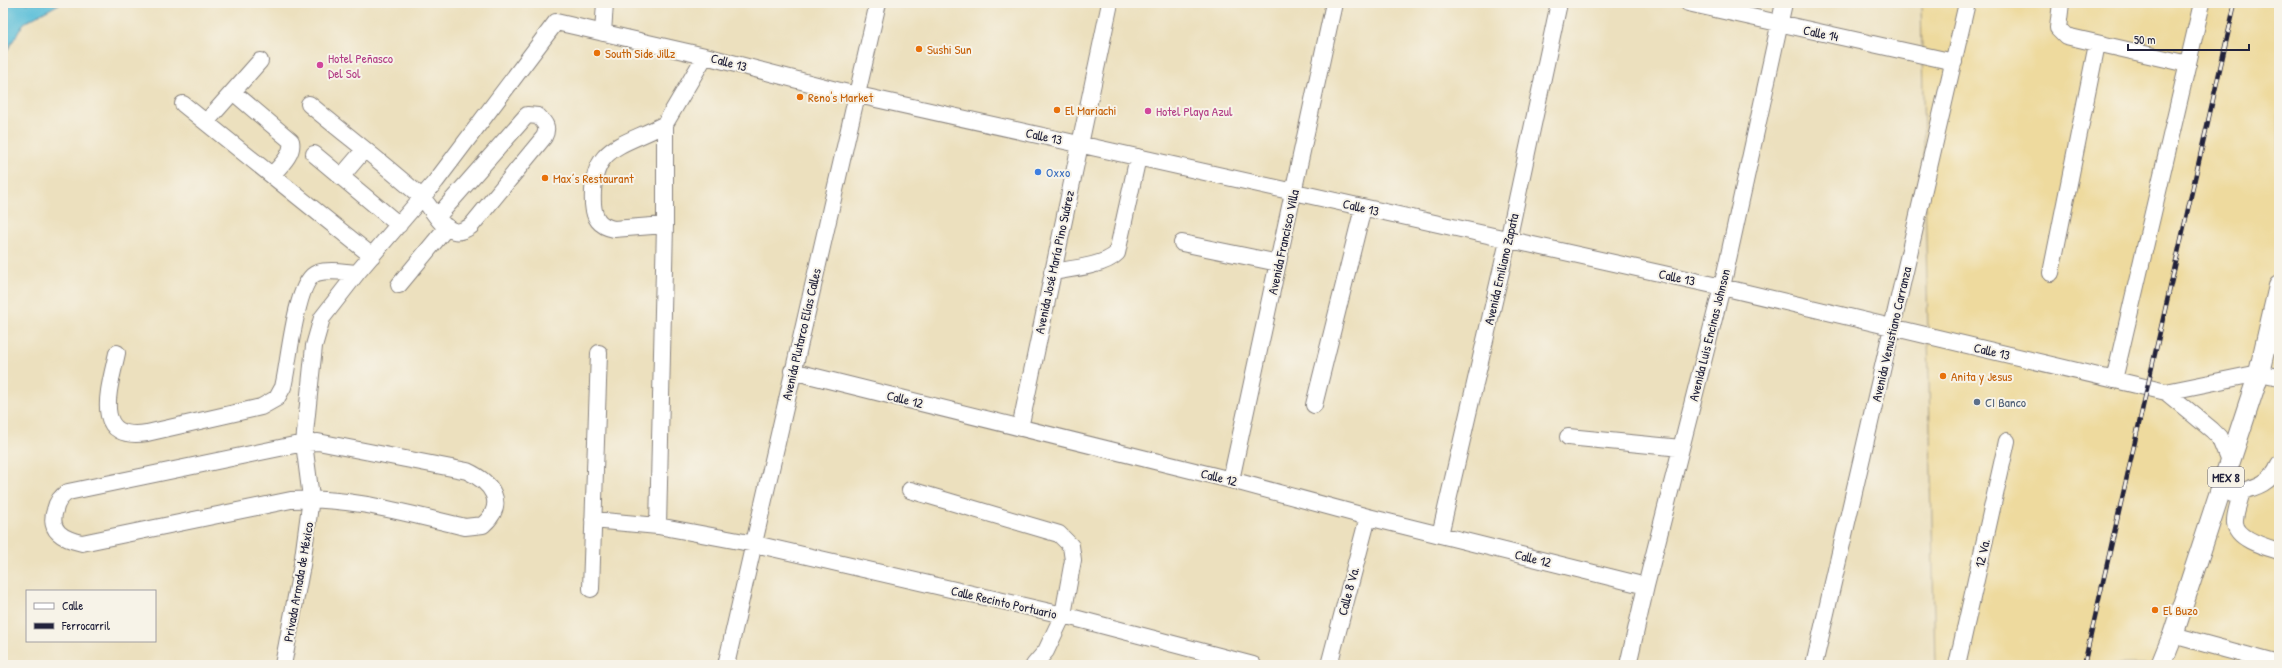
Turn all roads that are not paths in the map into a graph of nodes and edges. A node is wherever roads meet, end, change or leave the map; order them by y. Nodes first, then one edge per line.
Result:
1 (605, 3) edge
2 (878, 3) edge
3 (1110, 3) edge
4 (1334, 3) edge
5 (1559, 3) edge
6 (1688, 3) edge
7 (1784, 3) edge
8 (1967, 3) edge
9 (2061, 3) edge
10 (2202, 3) edge
11 (556, 22) joint
12 (1779, 24) junction
13 (603, 33) junction
14 (2097, 44) junction
15 (705, 56) junction
16 (260, 61) dead end
17 (1954, 62) junction
18 (2188, 64) junction
19 (233, 92) junction
20 (857, 95) junction
21 (183, 104) dead end
22 (309, 104) dead end
23 (206, 122) junction
24 (665, 124) junction
25 (1079, 144) junction
26 (364, 150) junction
27 (314, 154) dead end
28 (1138, 157) junction
29 (272, 175) junction
30 (341, 177) junction
31 (1294, 191) junction
32 (422, 197) junction
33 (1364, 208) junction
34 (442, 222) junction
35 (399, 225) junction
36 (665, 225) junction
37 (1508, 241) junction
38 (1182, 243) dead end
39 (372, 256) junction
40 (1278, 263) junction
41 (357, 272) junction
42 (1052, 272) junction
43 (2051, 273) dead end
44 (399, 285) dead end
45 (2279, 286) edge
46 (1722, 287) junction
47 (1893, 328) junction
48 (117, 353) dead end
49 (599, 354) dead end
50 (792, 371) junction
51 (2259, 373) junction
52 (2279, 377) edge
53 (2114, 380) junction
54 (2166, 392) junction
55 (1314, 405) dead end
56 (1020, 428) junction
57 (1568, 437) dead end
58 (2007, 441) dead end
59 (304, 443) junction
60 (1681, 448) junction
61 (2230, 464) junction
62 (2278, 471) edge
63 (1231, 480) junction
64 (910, 490) dead end
65 (2242, 491) junction
66 (311, 498) junction
67 (2219, 498) junction
68 (1368, 517) junction
69 (593, 520) junction
70 (658, 526) junction
71 (1440, 535) junction
72 (755, 544) junction
73 (2279, 550) edge
74 (1646, 586) junction
75 (591, 589) dead end
76 (1063, 615) junction
77 (2173, 635) junction
78 (2279, 664) edge
79 (283, 665) edge
80 (726, 665) edge
81 (1034, 665) edge
82 (1253, 665) edge
83 (1329, 665) edge
84 (1628, 665) edge
85 (1814, 665) edge
86 (1956, 665) edge
87 (2161, 665) edge

1 - 13 street
2 - 20 street, Avenida Plutarco Elías Calles
3 - 25 street, Avenida José María Pino Suárez
4 - 31 street, Avenida Francisco Villa
5 - 37 street, Avenida Emiliano Zapata
6 - 12 street, Calle 14
7 - 12 street, Avenida Luis Encinas Johnson
8 - 17 street, Avenida Venustiano Carranza
9 - 14 street
10 - 18 street
11 - 13 street, Calle 13
11 - 32 street, Privada Armada de México
12 - 17 street, Calle 14
12 - 46 street, Avenida Luis Encinas Johnson
13 - 15 street, Calle 13
14 - 18 street
14 - 43 street
15 - 20 street, Calle 13
15 - 24 street
16 - 19 street
17 - 47 street, Avenida Venustiano Carranza
18 - 53 street
19 - 23 street
19 - 29 street
20 - 25 street, Calle 13
20 - 50 street, Avenida Plutarco Elías Calles
21 - 23 street
22 - 26 street
23 - 29 street
24 - 36 street
24 - 36 street
25 - 28 street, Calle 13
25 - 42 street, Avenida José María Pino Suárez
26 - 30 street
26 - 32 street
27 - 30 street
28 - 31 street, Calle 13
28 - 42 street
29 - 39 street
30 - 35 street
31 - 33 street, Calle 13
31 - 40 street, Avenida Francisco Villa
32 - 34 street
32 - 35 street, Privada Armada de México
33 - 37 street, Calle 13
33 - 55 street
34 - 34 street
34 - 44 street
35 - 39 street, Privada Armada de México
36 - 70 street
37 - 46 street, Calle 13
37 - 71 street, Avenida Emiliano Zapata
38 - 40 street
39 - 41 street, Privada Armada de México
40 - 63 street, Avenida Francisco Villa
41 - 48 street
41 - 59 street, Privada Armada de México
42 - 56 street, Avenida José María Pino Suárez
45 - 51 main road, MEX 8
46 - 47 street, Calle 13
46 - 60 street, Avenida Luis Encinas Johnson
47 - 53 street, Calle 13
47 - 85 street, Avenida Venustiano Carranza
49 - 69 street
50 - 56 street, Calle 12
50 - 72 street, Avenida Plutarco Elías Calles
51 - 52 street
51 - 54 street
51 - 61 main road, MEX 8
53 - 54 street, Calle 13
54 - 61 street
56 - 63 street, Calle 12
57 - 60 street
58 - 86 street, 12 Va.
59 - 66 street, Privada Armada de México
59 - 66 street
59 - 66 street
60 - 74 street, Avenida Luis Encinas Johnson
61 - 67 main road, MEX 8
62 - 65 street
63 - 68 street, Calle 12
64 - 76 street
65 - 67 street
65 - 73 street
66 - 79 street, Privada Armada de México
67 - 77 main road, MEX 8
68 - 71 street, Calle 12
68 - 83 street, Calle 8 Va.
69 - 70 street, Calle Recinto Portuario
69 - 75 street
70 - 72 street, Calle Recinto Portuario
71 - 74 street, Calle 12
72 - 76 street, Calle Recinto Portuario
72 - 80 street, Avenida Plutarco Elías Calles
74 - 84 street, Avenida Luis Encinas Johnson
76 - 81 street
76 - 82 street, Calle Recinto Portuario
77 - 78 street
77 - 87 main road, MEX 8

